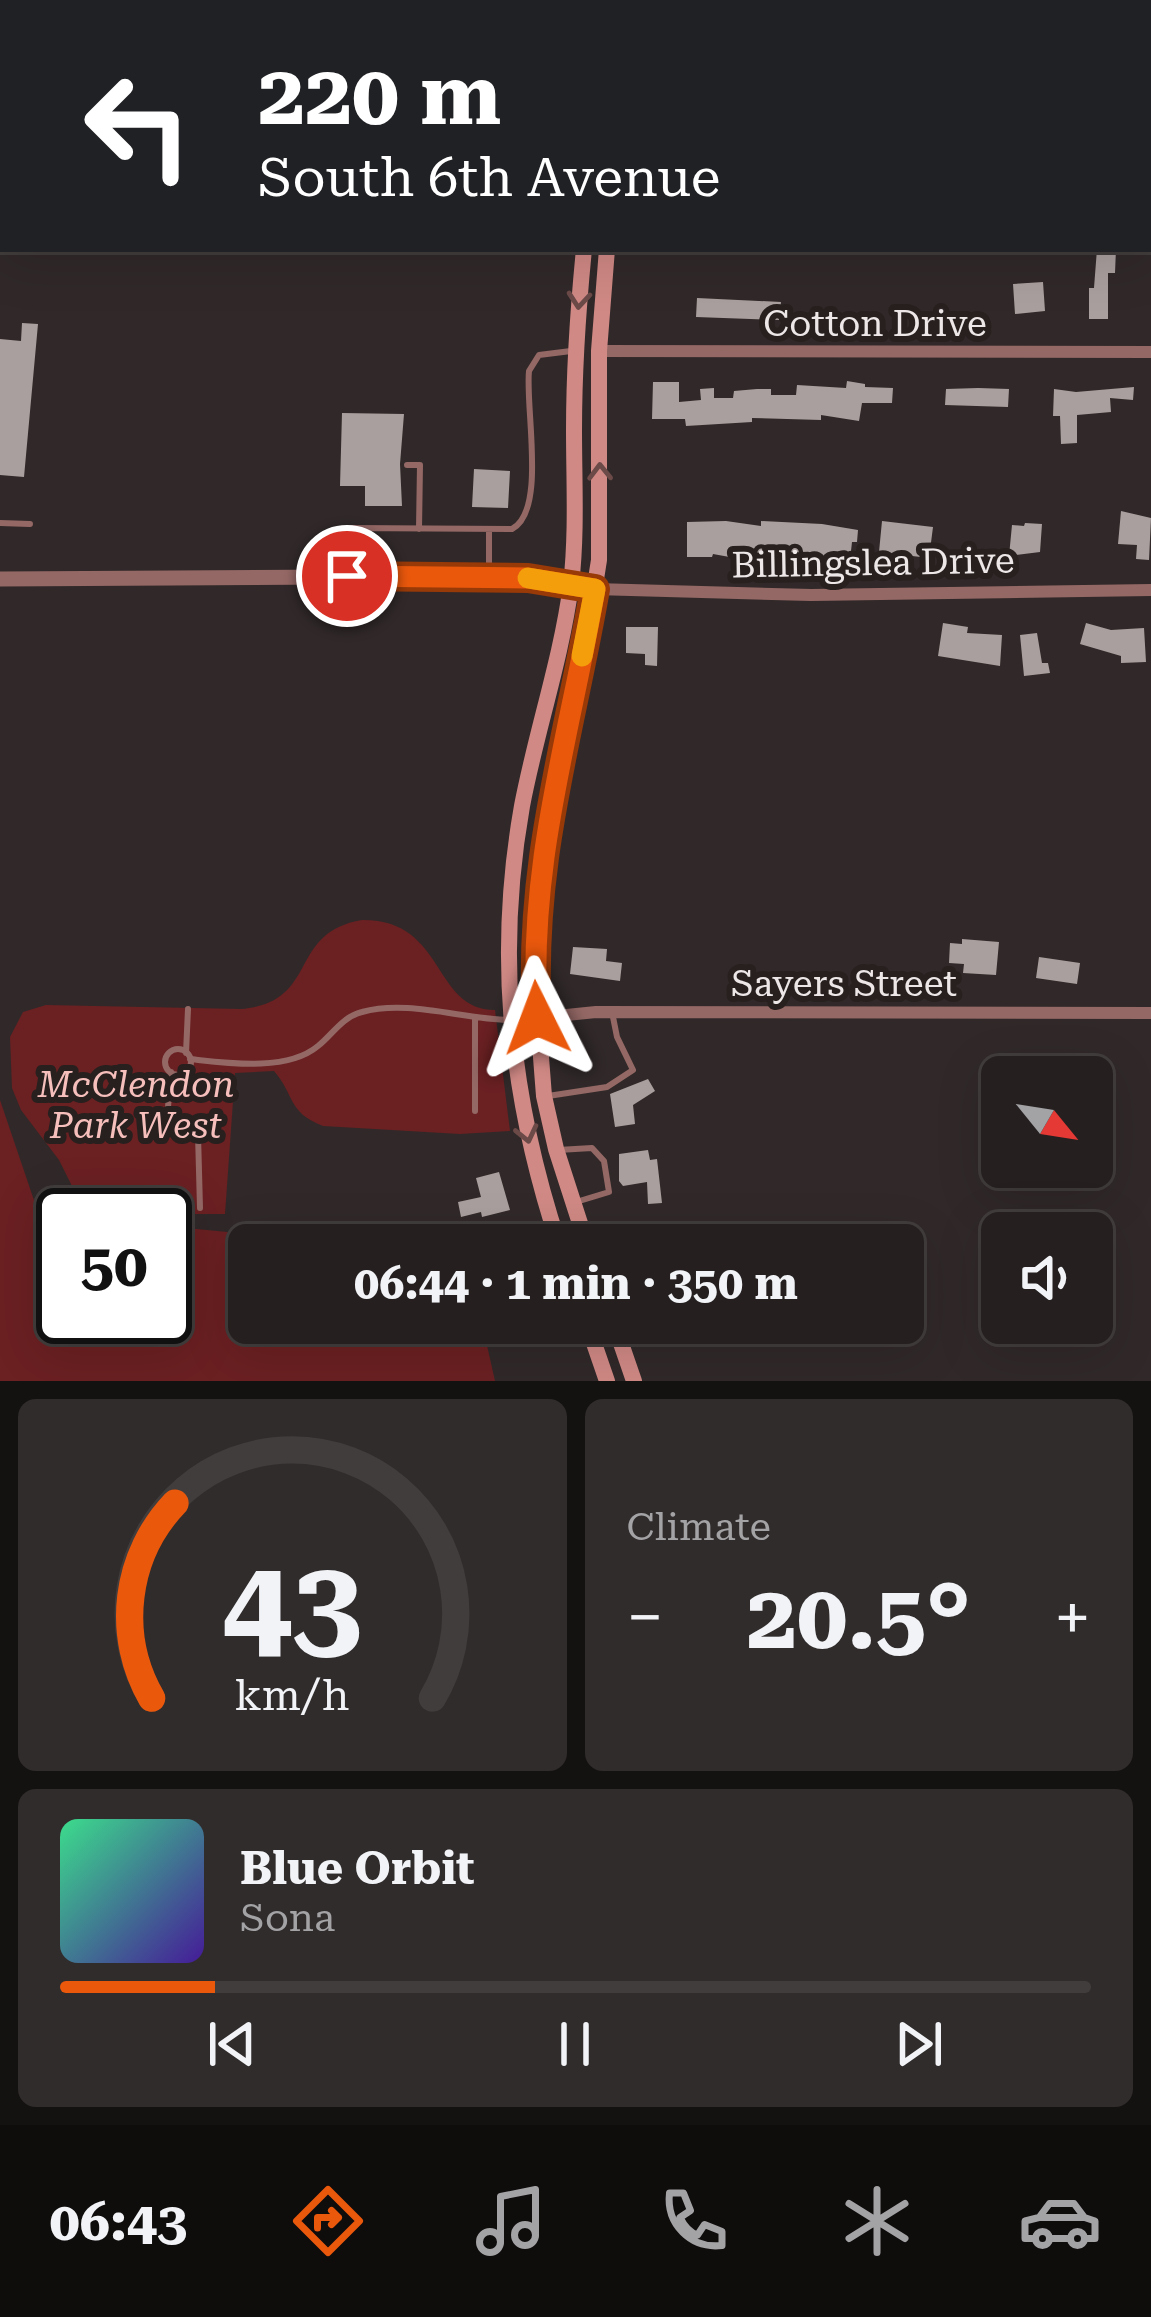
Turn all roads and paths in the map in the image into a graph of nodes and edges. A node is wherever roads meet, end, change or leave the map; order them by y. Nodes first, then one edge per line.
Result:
1 (584, 252) edge
2 (607, 252) edge
3 (575, 351) junction
4 (599, 351) junction
5 (1151, 352) edge
6 (407, 465) dead end
7 (0, 523) edge
8 (30, 524) dead end
9 (418, 529) junction
10 (489, 529) junction
11 (347, 576) junction
12 (490, 576) junction
13 (0, 579) edge
14 (571, 584) junction
15 (595, 589) junction
16 (1151, 590) edge
17 (188, 1009) dead end
18 (612, 1012) junction
19 (1151, 1013) edge
20 (475, 1018) junction
21 (537, 1018) junction
22 (512, 1020) junction
23 (188, 1056) junction
24 (171, 1072) junction
25 (544, 1096) junction
26 (475, 1112) dead end
27 (556, 1150) junction
28 (573, 1203) junction
29 (200, 1208) dead end
30 (553, 1224) edge
31 (580, 1224) edge
32 (594, 1344) edge
33 (621, 1344) edge
34 (607, 1381) edge
35 (634, 1381) edge

1 -> 3 main road
2 - 4 main road
3 - 4 main road
3 - 10 lane
3 - 14 main road
4 - 5 street, Cotton Drive
15 -> 4 main road
6 - 9 lane
7 - 8 lane
9 - 10 lane
9 - 11 lane
10 - 12 lane
11 - 12 street
11 - 13 street
12 - 14 street
14 - 15 main road
14 - 22 main road
15 - 16 street, Billingslea Drive
15 - 21 main road
17 - 23 lane
18 - 19 street, Sayers Street
18 - 21 street, Sayers Street
18 - 25 lane
20 - 22 lane
20 - 23 lane
20 - 26 lane
21 - 22 main road
21 - 25 main road
22 -> 30 main road
23 - 24 lane
23 - 24 lane
24 - 29 lane
25 - 27 main road
27 - 28 main road
27 - 28 lane
28 - 31 main road
32 - 34 main road
33 - 35 main road

